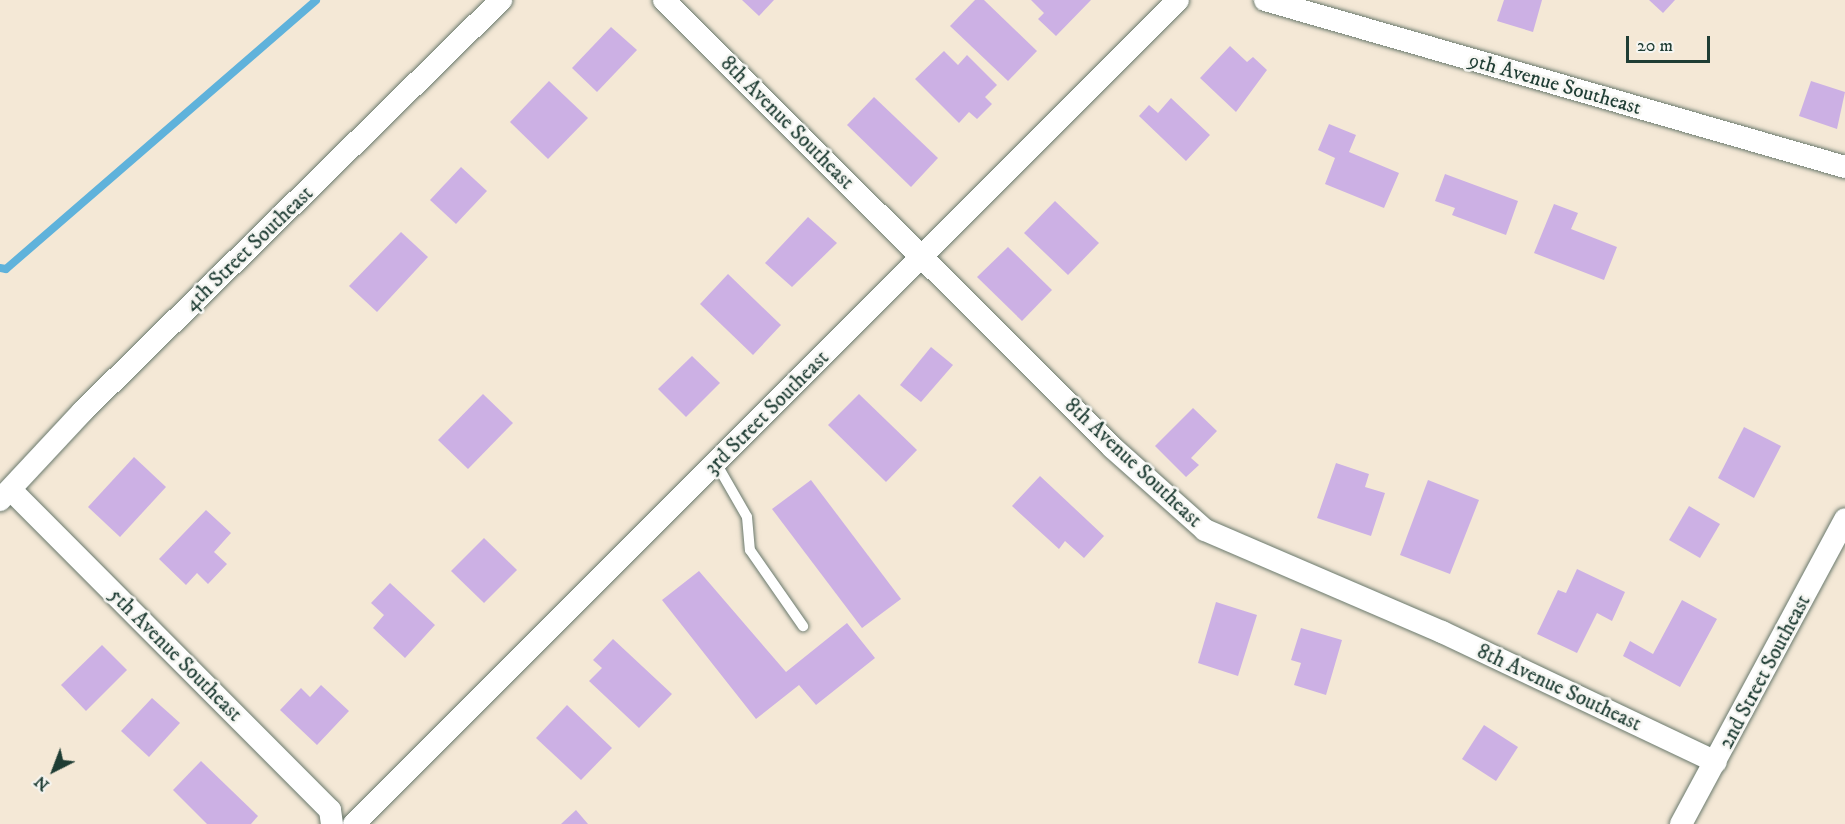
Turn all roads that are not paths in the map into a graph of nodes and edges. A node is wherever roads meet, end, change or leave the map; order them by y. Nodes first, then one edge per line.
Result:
1 (501, 0) edge
2 (664, 0) edge
3 (1178, 0) edge
4 (1265, 0) edge
5 (1845, 168) edge
6 (922, 257) junction
7 (716, 463) junction
8 (5, 495) edge
9 (1845, 519) edge
10 (803, 626) dead end
11 (1716, 762) junction
12 (332, 824) edge
13 (354, 824) edge
14 (1681, 824) edge

1 - 8 street, 4th Street Southeast
2 - 6 street, 8th Avenue Southeast
3 - 6 street, 3rd Street Southeast
4 - 5 street, 9th Avenue Southeast
6 - 7 street, 3rd Street Southeast
6 - 11 street, 8th Avenue Southeast
7 - 10 lane
7 - 13 street, 3rd Street Southeast
8 - 12 street, 5th Avenue Southeast
9 - 11 street, 2nd Street Southeast
11 - 14 street, 2nd Street Southeast

